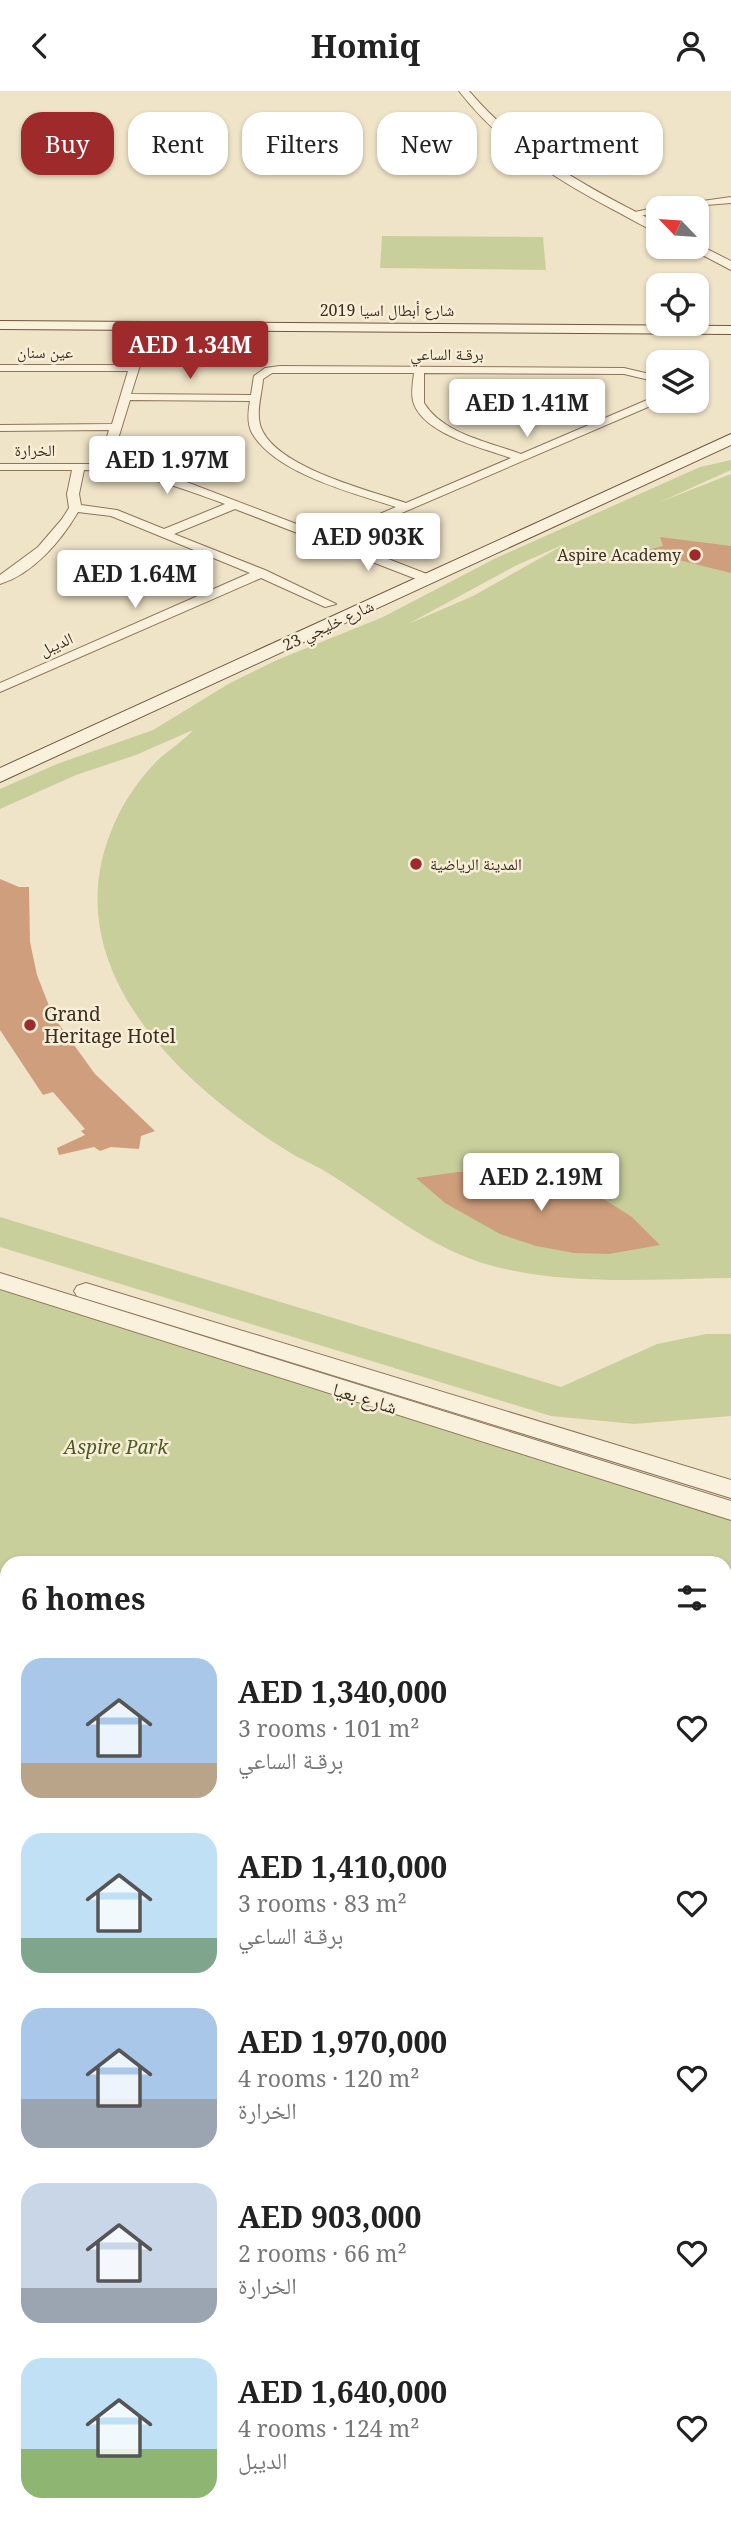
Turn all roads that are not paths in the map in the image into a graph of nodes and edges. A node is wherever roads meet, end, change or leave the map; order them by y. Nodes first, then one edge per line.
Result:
1 (464, 91) edge
2 (731, 200) edge
3 (709, 203) edge
4 (646, 212) edge
5 (631, 214) junction
6 (646, 222) edge
7 (709, 255) edge
8 (731, 266) edge
9 (0, 325) edge
10 (731, 330) edge
11 (0, 332) edge
12 (121, 333) junction
13 (168, 333) junction
14 (731, 337) edge
15 (142, 341) junction
16 (0, 368) edge
17 (132, 368) junction
18 (419, 370) junction
19 (646, 376) edge
20 (124, 397) junction
21 (257, 398) junction
22 (646, 404) edge
23 (115, 427) junction
24 (0, 428) edge
25 (731, 429) edge
26 (731, 439) edge
27 (690, 454) junction
28 (522, 458) junction
29 (0, 467) edge
30 (79, 467) junction
31 (104, 467) junction
32 (236, 504) junction
33 (408, 507) junction
34 (75, 508) junction
35 (163, 534) junction
36 (330, 540) junction
37 (261, 572) junction
38 (423, 576) junction
39 (0, 580) edge
40 (330, 604) dead end
41 (0, 688) edge
42 (0, 765) edge
43 (0, 776) edge
44 (0, 1266) edge
45 (0, 1281) edge
46 (107, 1307) junction
47 (731, 1489) edge
48 (731, 1511) edge

1 - 5 street
2 - 3 street
4 - 5 street
5 - 6 street
7 - 8 street
9 - 10 main road, شارع أبطال اسيا 2019
11 - 12 main road, شارع أبطال اسيا 2019
12 - 13 main road, شارع أبطال اسيا 2019
12 - 15 street
13 - 14 main road, شارع أبطال اسيا 2019
13 - 15 street
15 - 17 street
16 - 17 street, عين سنان
17 - 20 street
18 - 19 street, برقـة الساعي
18 - 21 street, برقـة الساعي
18 - 28 street
20 - 21 street
20 - 23 street
21 - 33 street, برقـة الساعي
22 - 28 street
23 - 24 street
23 - 31 street
25 - 27 main road, شارع خليجي 23
26 - 27 main road, شارع خليجي 23
27 - 38 main road, شارع خليجي 23
28 - 33 street
29 - 30 street, الخرارة
30 - 31 street, الخرارة
30 - 34 street
31 - 32 street, الخرارة
32 - 35 street
32 - 36 street, الخرارة
33 - 36 street
34 - 35 street
34 - 39 street
35 - 37 street
36 - 38 street, الخرارة
37 - 40 street
37 - 41 street, الديبل
38 - 42 main road, شارع خليجي 23
38 - 43 main road, شارع خليجي 23
44 - 46 street, شارع بعيا
45 - 46 street, شارع بعيا
46 - 47 street, شارع بعيا
46 - 48 street, شارع بعيا

